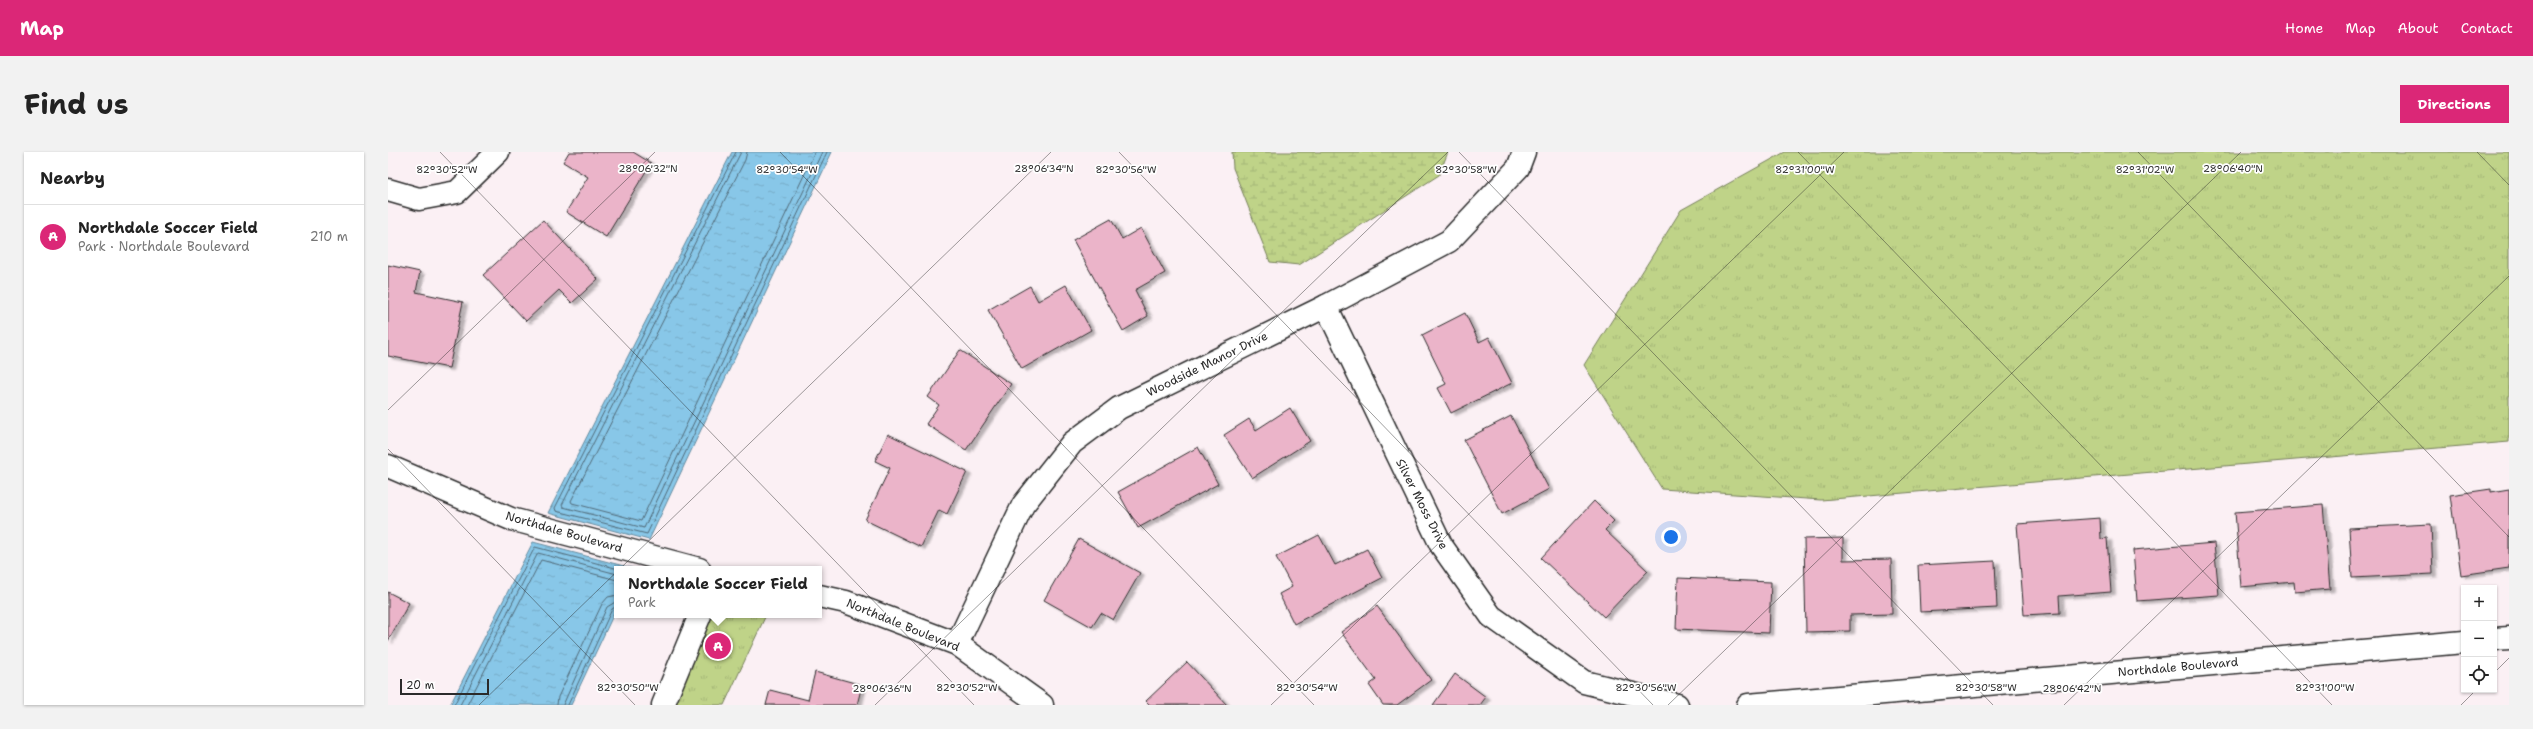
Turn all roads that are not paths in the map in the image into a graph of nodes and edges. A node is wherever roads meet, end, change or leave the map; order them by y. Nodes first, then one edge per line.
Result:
1 (498, 152) edge
2 (1524, 152) edge
3 (388, 190) edge
4 (1326, 306) junction
5 (388, 466) edge
6 (688, 566) edge
7 (822, 597) edge
8 (699, 618) edge
9 (2509, 638) edge
10 (2497, 639) edge
11 (2461, 642) edge
12 (957, 644) junction
13 (663, 705) edge
14 (1042, 705) edge
15 (1677, 705) edge
16 (1748, 705) edge

1 - 3 street
2 - 4 street, Woodside Manor Drive
4 - 12 street, Woodside Manor Drive
4 - 15 street, Silver Moss Drive
5 - 6 street, Northdale Boulevard
7 - 12 street, Northdale Boulevard
8 - 13 street
9 - 10 street
11 - 16 street, Northdale Boulevard
12 - 14 street, Northdale Boulevard

